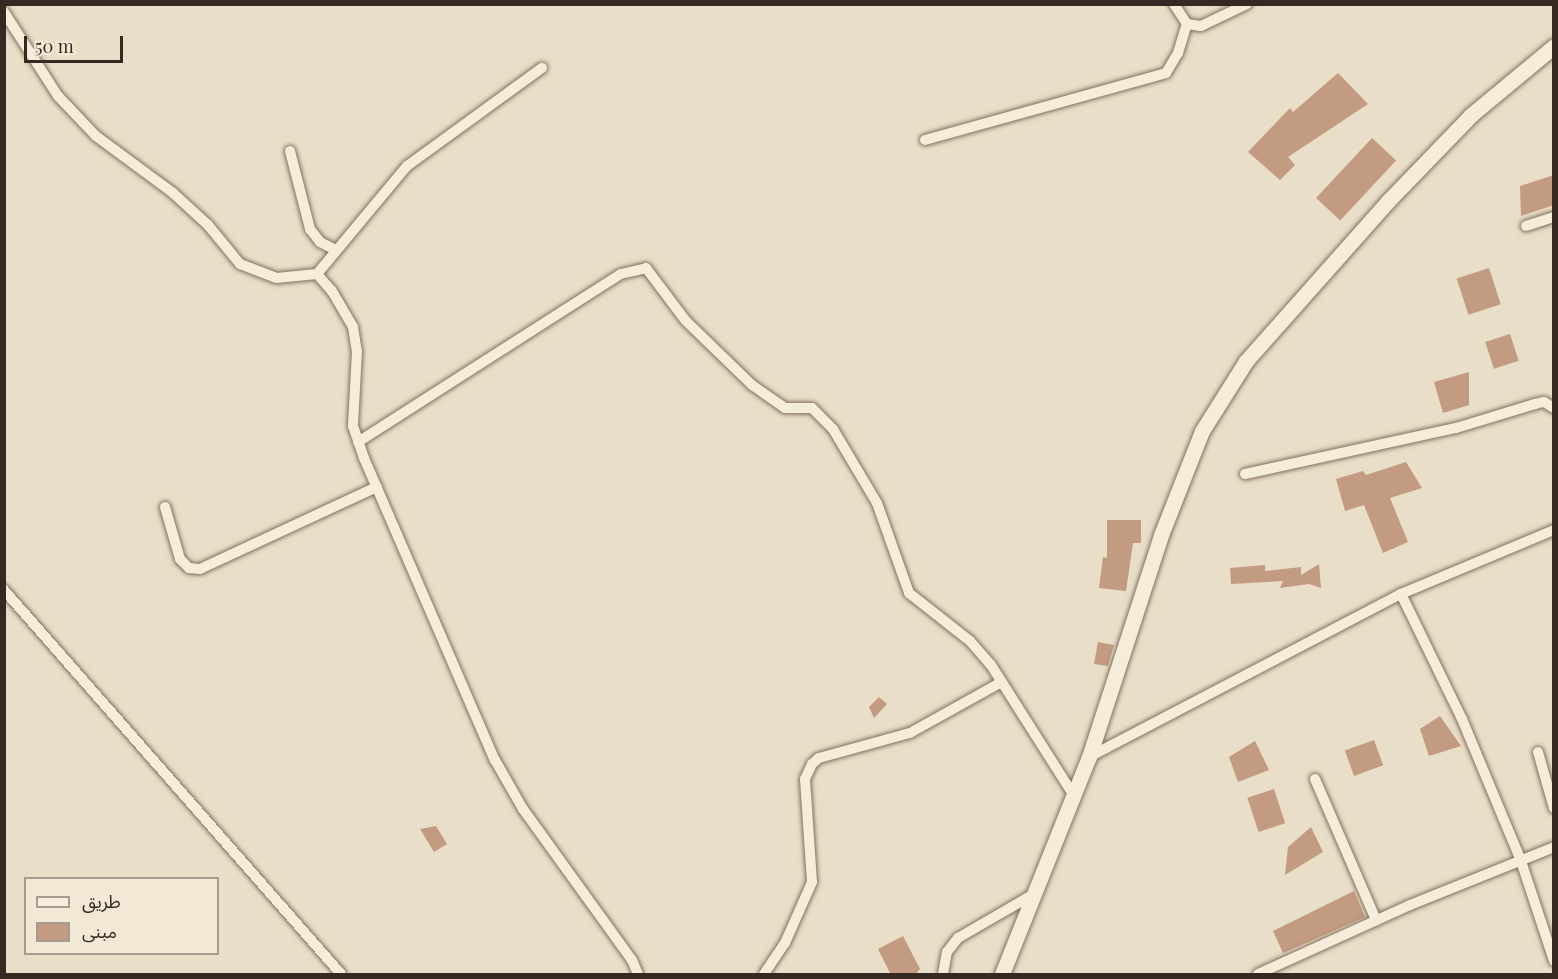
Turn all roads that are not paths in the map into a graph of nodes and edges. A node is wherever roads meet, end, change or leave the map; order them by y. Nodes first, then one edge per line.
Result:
1 (1174, 4) edge
2 (1247, 4) edge
3 (4, 12) edge
4 (1187, 24) junction
5 (1554, 46) edge
6 (542, 68) dead end
7 (925, 140) dead end
8 (290, 151) dead end
9 (1554, 217) edge
10 (1526, 226) dead end
11 (334, 249) junction
12 (316, 274) junction
13 (1554, 408) edge
14 (358, 441) junction
15 (1245, 474) dead end
16 (377, 487) junction
17 (165, 507) dead end
18 (1554, 530) edge
19 (4, 590) edge
20 (1401, 594) junction
21 (1000, 683) junction
22 (1538, 752) dead end
23 (1089, 757) junction
24 (1314, 779) dead end
25 (1074, 796) junction
26 (1554, 808) edge
27 (1554, 847) edge
28 (1521, 861) junction
29 (1035, 894) junction
30 (1376, 920) junction
31 (1554, 961) edge
32 (341, 975) edge
33 (638, 975) edge
34 (764, 975) edge
35 (943, 975) edge
36 (1002, 975) edge
37 (1258, 975) edge

1 - 4 street
2 - 4 street
3 - 12 street
4 - 7 street
5 - 23 main road
6 - 11 street
8 - 11 street
9 - 10 street
11 - 12 street
12 - 14 street
13 - 15 street
14 - 16 street
14 - 21 street
16 - 17 street
16 - 33 street
18 - 20 street
19 - 32 street
20 - 23 street
20 - 28 street
21 - 25 street
21 - 34 street
22 - 26 street
23 - 25 main road
24 - 30 street
25 - 29 main road
27 - 28 street
28 - 30 street
28 - 31 street
29 - 35 street
29 - 36 main road
30 - 37 street

